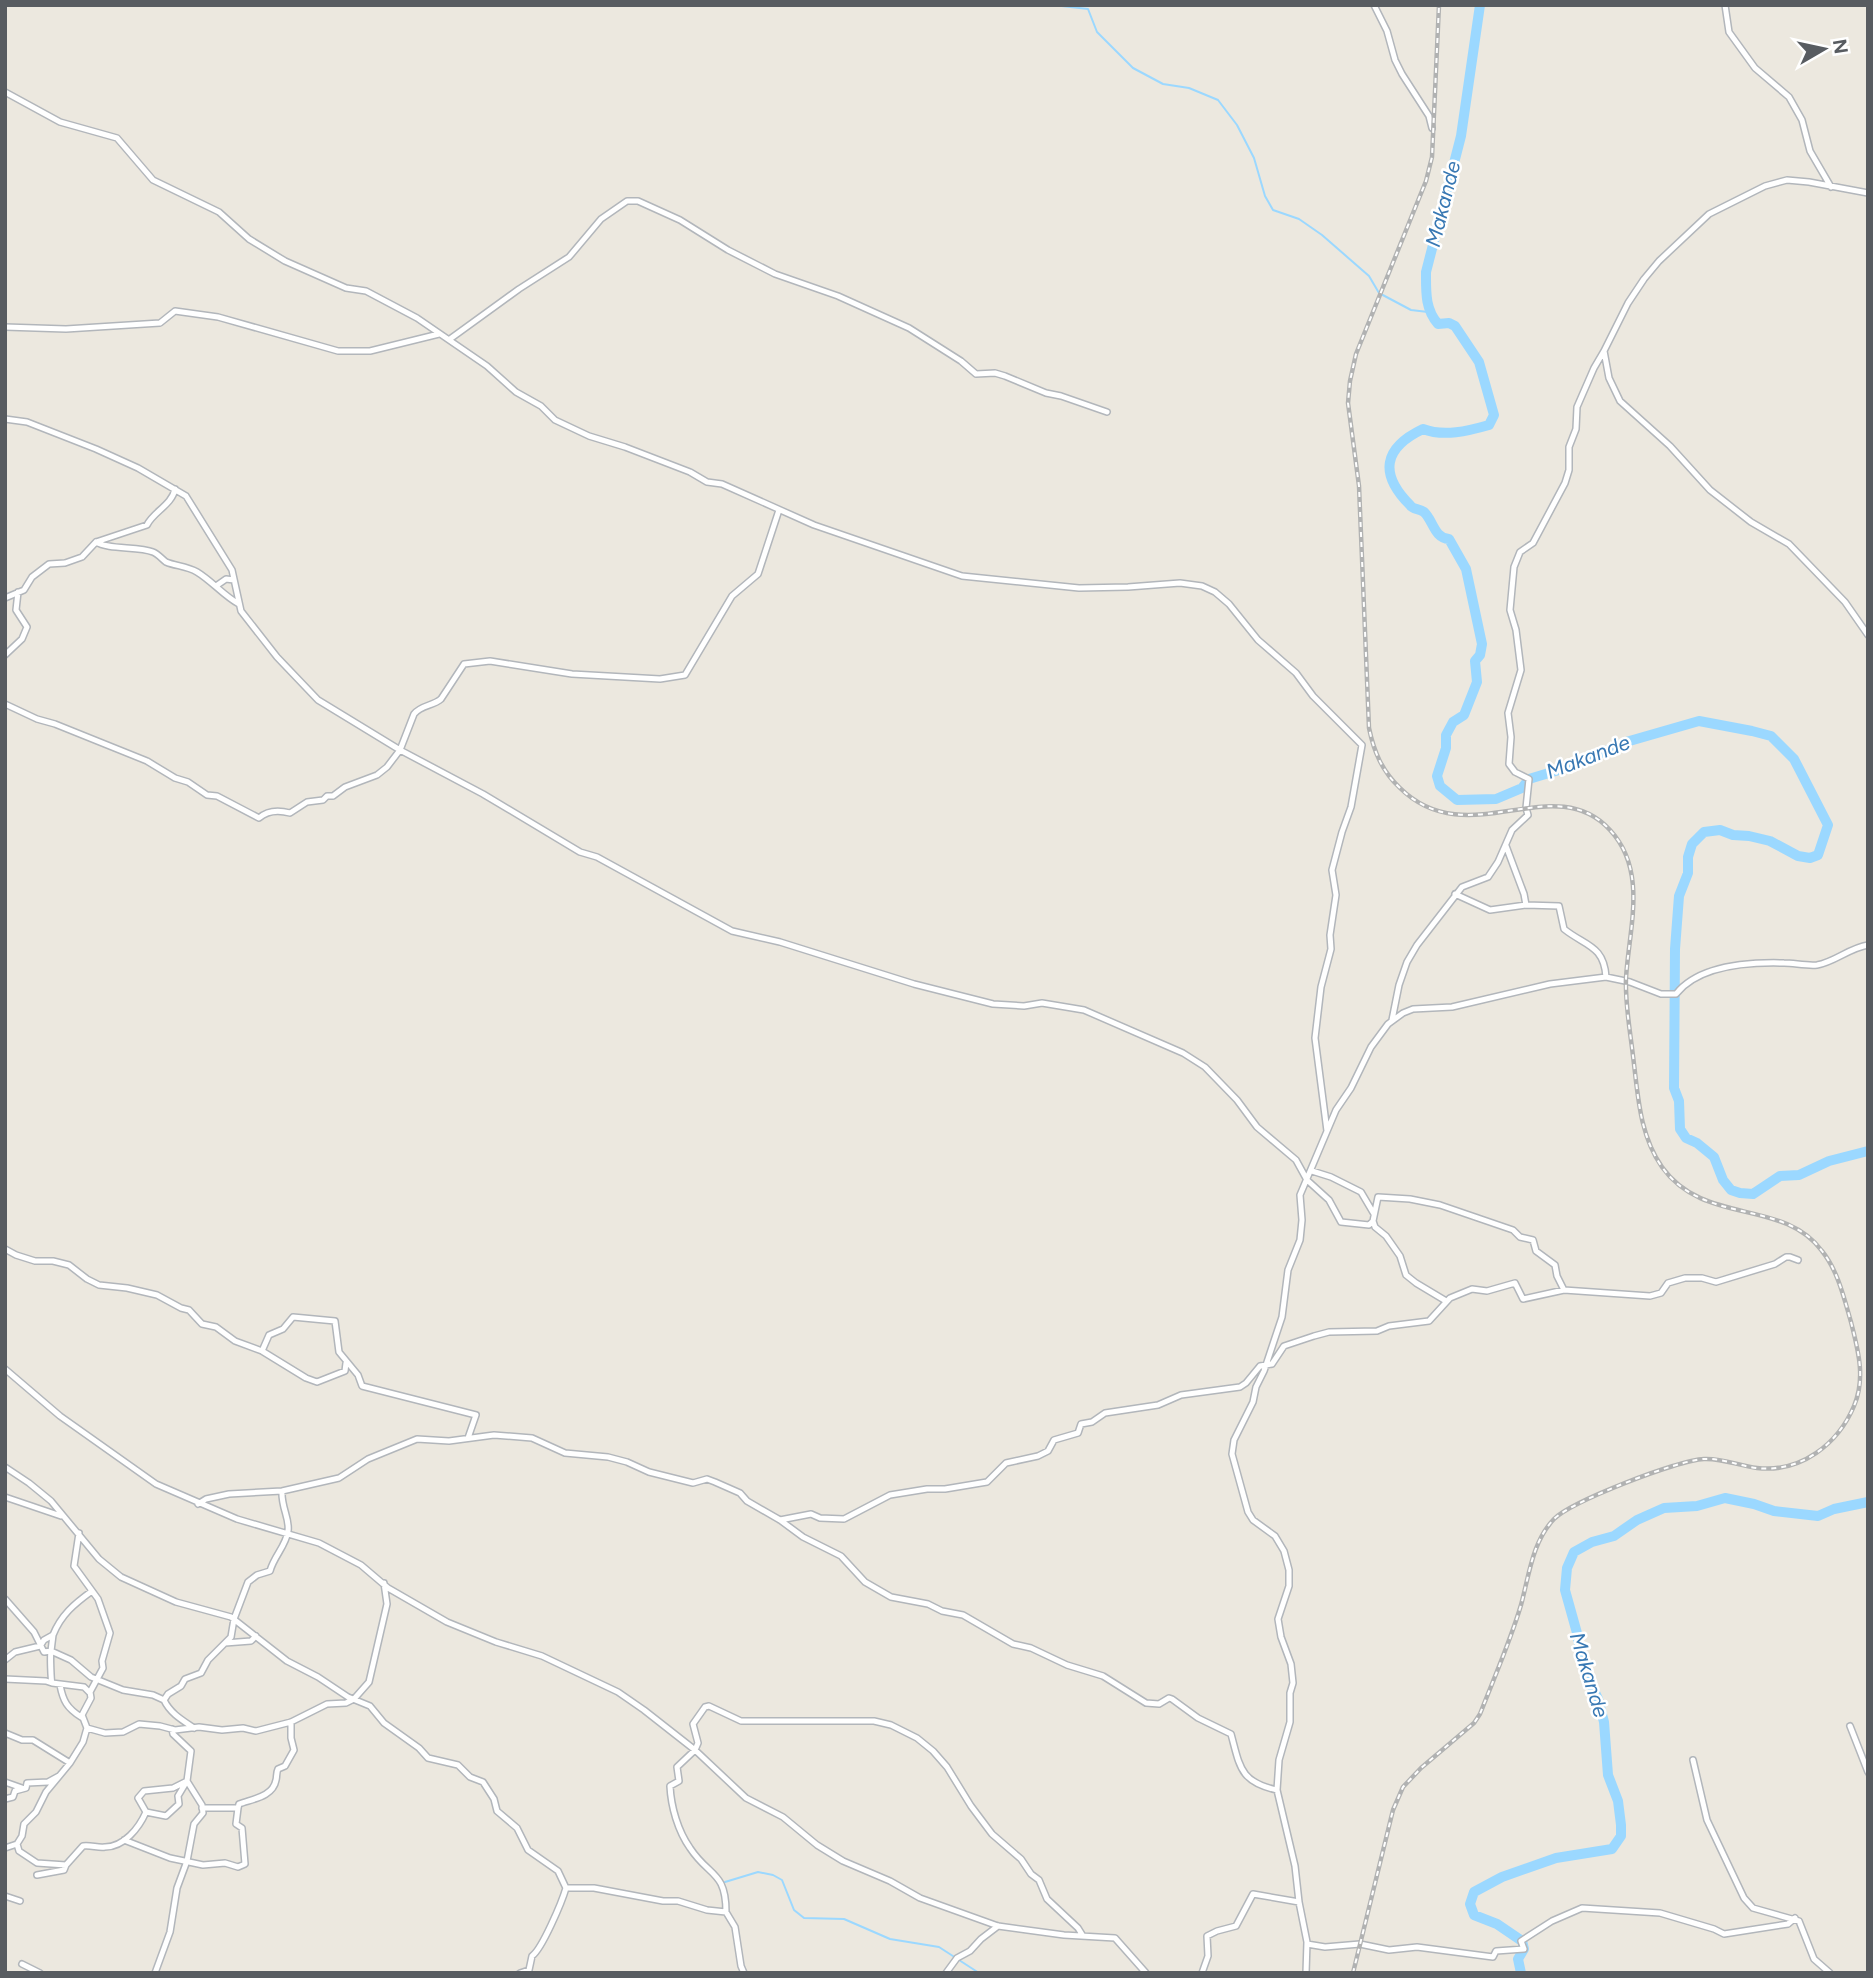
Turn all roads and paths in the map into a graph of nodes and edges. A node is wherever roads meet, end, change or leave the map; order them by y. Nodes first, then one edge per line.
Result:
1 (1374, 5) edge
2 (1725, 5) edge
3 (5, 92) edge
4 (1432, 128) dead end
5 (1831, 187) junction
6 (1868, 193) edge
7 (5, 327) edge
8 (439, 334) junction
9 (450, 339) junction
10 (1604, 351) junction
11 (1107, 412) dead end
12 (5, 419) edge
13 (175, 489) junction
14 (779, 510) junction
15 (96, 542) junction
16 (234, 580) junction
17 (216, 586) junction
18 (18, 592) junction
19 (5, 598) edge
20 (239, 604) junction
21 (1868, 635) edge
22 (5, 655) edge
23 (5, 704) edge
24 (400, 750) junction
25 (1506, 846) junction
26 (1455, 894) junction
27 (1526, 905) junction
28 (1868, 945) edge
29 (1606, 977) junction
30 (1392, 1020) junction
31 (1327, 1131) junction
32 (1312, 1171) junction
33 (1307, 1180) junction
34 (1373, 1217) junction
35 (5, 1249) edge
36 (1798, 1260) dead end
37 (1564, 1290) junction
38 (1446, 1301) junction
39 (262, 1351) junction
40 (346, 1363) junction
41 (1265, 1365) junction
42 (5, 1369) edge
43 (468, 1438) junction
44 (5, 1467) edge
45 (282, 1492) junction
46 (5, 1497) edge
47 (198, 1504) junction
48 (64, 1517) junction
49 (780, 1520) junction
50 (79, 1533) junction
51 (288, 1534) junction
52 (384, 1583) junction
53 (92, 1591) junction
54 (5, 1599) edge
55 (234, 1619) junction
56 (53, 1635) junction
57 (256, 1636) junction
58 (225, 1643) junction
59 (40, 1646) junction
60 (51, 1651) junction
61 (5, 1660) edge
62 (5, 1679) edge
63 (98, 1680) junction
64 (49, 1681) junction
65 (60, 1685) junction
66 (90, 1693) junction
67 (354, 1699) junction
68 (164, 1700) junction
69 (81, 1717) junction
70 (291, 1722) junction
71 (1850, 1726) dead end
72 (88, 1728) junction
73 (194, 1728) junction
74 (172, 1729) junction
75 (5, 1732) edge
76 (695, 1750) junction
77 (1693, 1760) dead end
78 (70, 1763) junction
79 (1868, 1772) edge
80 (60, 1776) junction
81 (187, 1781) junction
82 (5, 1782) edge
83 (22, 1788) junction
84 (1277, 1790) junction
85 (5, 1799) edge
86 (202, 1808) junction
87 (238, 1808) junction
88 (146, 1812) junction
89 (124, 1839) junction
90 (17, 1844) junction
91 (5, 1848) edge
92 (187, 1861) junction
93 (66, 1865) junction
94 (37, 1875) dead end
95 (566, 1888) junction
96 (5, 1896) edge
97 (20, 1900) dead end
98 (1299, 1902) junction
99 (726, 1912) junction
100 (1795, 1918) junction
101 (998, 1926) junction
102 (1083, 1936) junction
103 (1307, 1944) junction
104 (22, 1964) dead end
105 (40, 1973) edge
106 (155, 1973) edge
107 (520, 1973) edge
108 (744, 1973) edge
109 (946, 1973) edge
110 (1146, 1973) edge
111 (1202, 1973) edge
112 (1306, 1973) edge
113 (1830, 1973) edge

1 - 4 street
2 - 5 street
3 - 8 street
5 - 6 street
5 - 10 street
7 - 8 street
8 - 9 street
9 - 11 street
9 - 14 street
10 - 21 street
10 - 25 street
12 - 13 street
13 - 15 street
13 - 16 street
14 - 24 street
14 - 31 street
15 - 17 street
15 - 18 street
16 - 17 street
16 - 20 street
17 - 20 street
18 - 19 street
18 - 22 street
20 - 24 street
23 - 24 street
24 - 33 street
25 - 26 street
25 - 27 street
26 - 27 street
26 - 30 street
27 - 29 street
28 - 29 street
29 - 30 street
30 - 31 street
31 - 32 street
32 - 33 street
32 - 34 street
33 - 34 street
33 - 41 street
34 - 37 street
34 - 38 street
35 - 39 street
36 - 37 street
37 - 38 street
38 - 41 street
39 - 40 street
39 - 40 street
40 - 43 street
41 - 49 street
41 - 84 street
42 - 47 street
43 - 45 street
43 - 49 street
44 - 48 street
45 - 47 street
45 - 51 street
46 - 48 street
47 - 51 street
48 - 50 street
49 - 84 street
50 - 53 street
50 - 55 street
51 - 52 street
51 - 55 street
52 - 67 street
52 - 76 street
53 - 56 street
53 - 63 street
54 - 59 street
55 - 57 street
55 - 58 street
56 - 59 street
56 - 60 street
57 - 58 street
57 - 67 street
58 - 68 street
59 - 60 street
59 - 61 street
60 - 63 street
60 - 64 street
62 - 64 street
63 - 66 street
63 - 68 street
64 - 65 street
65 - 66 street
65 - 69 street
66 - 69 street
67 - 70 street
67 - 95 street
68 - 73 street
69 - 72 street
70 - 73 street
70 - 87 street
71 - 79 street
72 - 74 street
72 - 78 street
73 - 74 street
74 - 81 street
75 - 78 street
76 - 99 street
76 - 101 street
76 - 102 street
77 - 100 street
78 - 80 street
80 - 83 street
80 - 90 street
81 - 86 street
81 - 88 street
81 - 88 street
82 - 83 street
83 - 85 street
84 - 98 street
86 - 87 street
86 - 92 street
87 - 92 street
88 - 89 street
89 - 92 street
89 - 93 street
90 - 91 street
90 - 93 street
92 - 106 street
93 - 94 street
95 - 99 street
95 - 107 street
96 - 97 street
98 - 103 street
98 - 111 street
99 - 108 street
100 - 103 street
100 - 113 street
101 - 102 street
101 - 109 street
102 - 110 street
103 - 112 street
104 - 105 street

